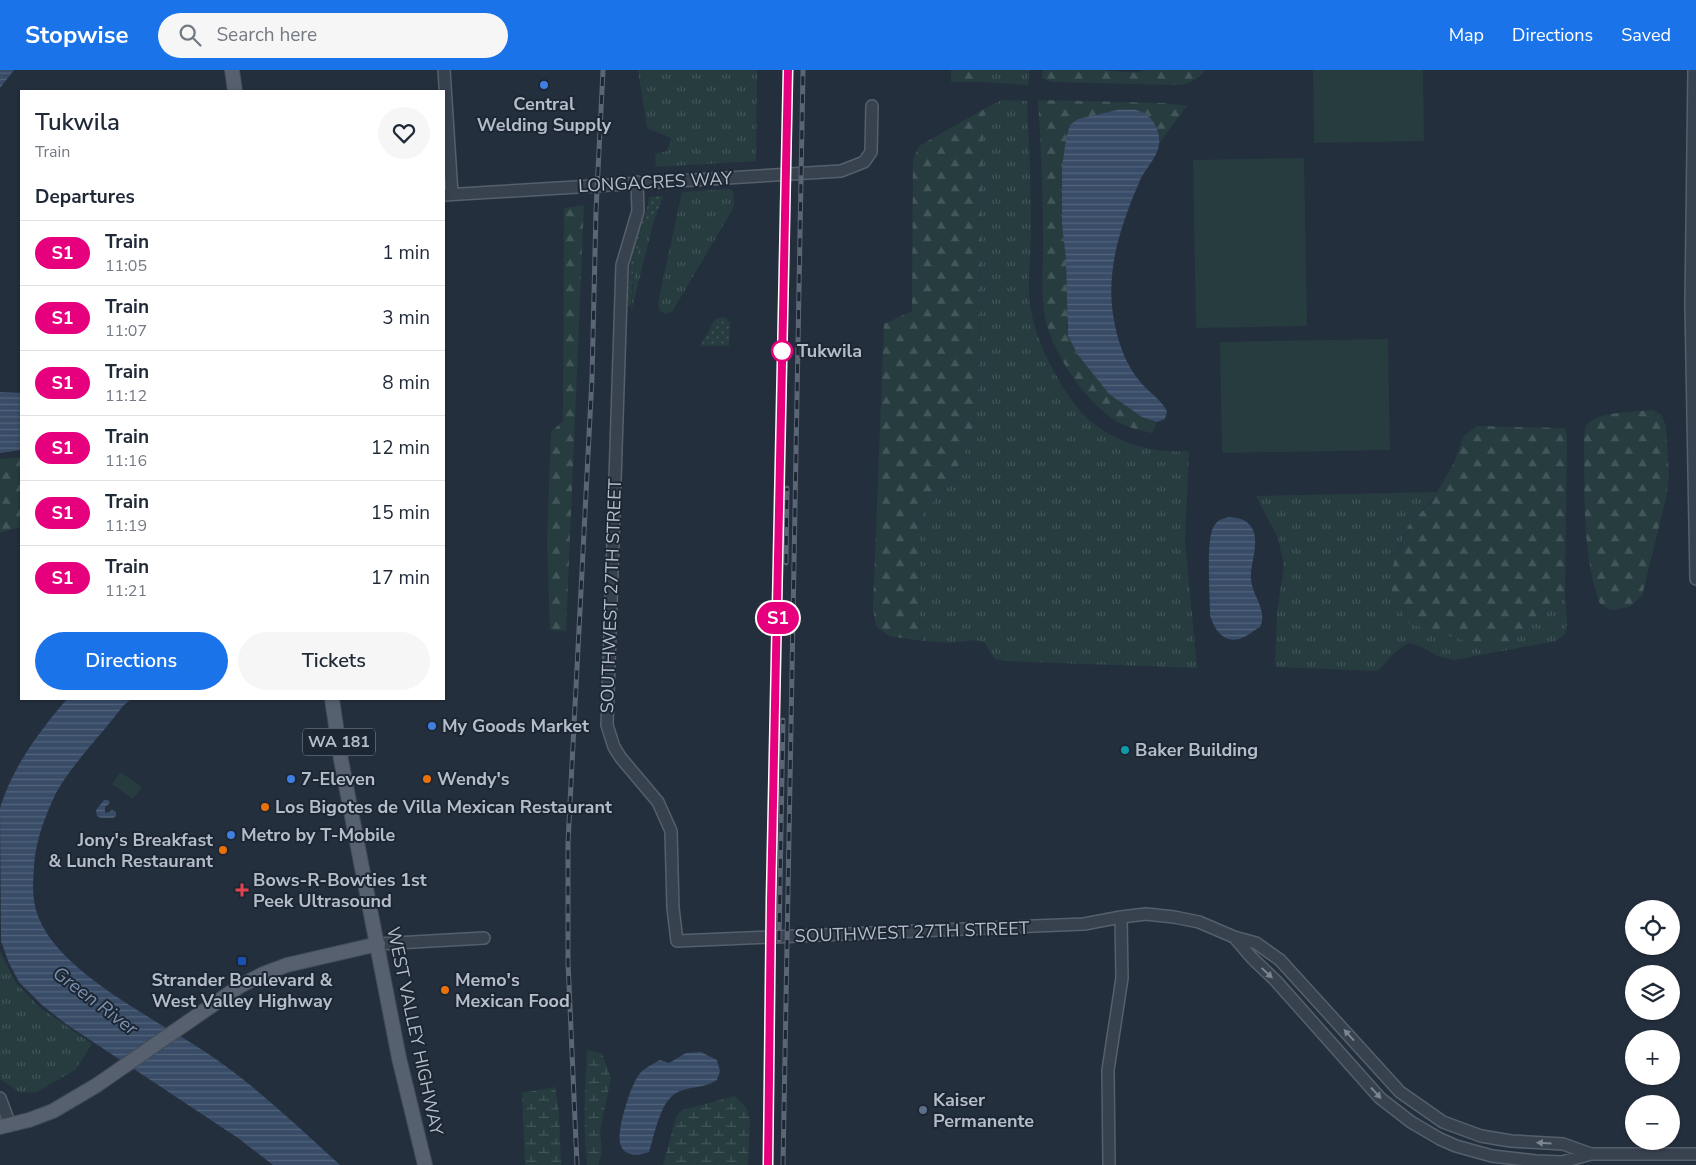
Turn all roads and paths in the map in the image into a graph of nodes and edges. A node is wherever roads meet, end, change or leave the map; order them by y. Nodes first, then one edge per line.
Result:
1 (232, 70) edge
2 (444, 70) edge
3 (1694, 70) edge
4 (235, 90) edge
5 (445, 90) edge
6 (445, 101) edge
7 (872, 106) dead end
8 (637, 182) junction
9 (448, 195) edge
10 (1696, 579) edge
11 (332, 700) edge
12 (1121, 917) junction
13 (1234, 937) junction
14 (484, 938) dead end
15 (378, 944) junction
16 (0, 1098) edge
17 (5, 1126) edge
18 (1591, 1154) junction
19 (1696, 1154) edge
20 (425, 1165) edge
21 (1109, 1165) edge

1 - 4 main road
2 - 5 street
3 - 10 street
6 - 9 street
7 - 8 street, LONGACRES WAY
8 - 9 street, LONGACRES WAY
8 - 12 street, SOUTHWEST 27TH STREET
11 - 15 main road, WEST VALLEY HIGHWAY / WA 181
12 - 13 street, SOUTHWEST 27TH STREET
12 - 21 street
18 -> 13 street, SOUTHWEST 27TH STREET
13 -> 18 street, SOUTHWEST 27TH STREET
14 - 15 street
15 - 17 main road
15 - 20 main road, WEST VALLEY HIGHWAY / WA 181
16 - 17 street
18 - 19 street, SOUTHWEST 27TH STREET

